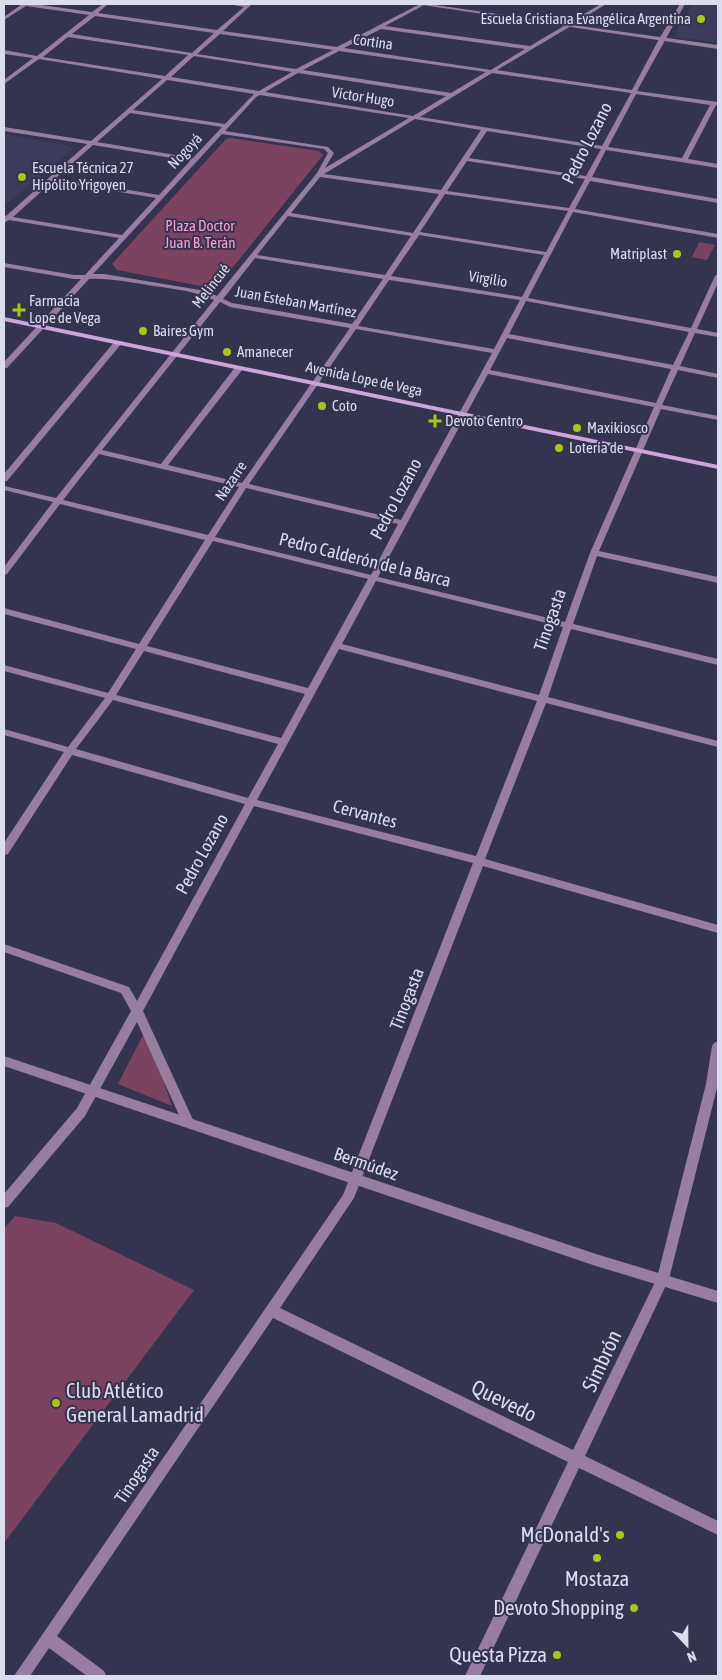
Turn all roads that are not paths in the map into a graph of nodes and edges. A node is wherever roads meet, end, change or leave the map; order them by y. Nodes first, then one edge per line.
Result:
1 (25, 4) edge
2 (106, 4) edge
3 (231, 4) edge
4 (419, 4) edge
5 (424, 4) edge
6 (604, 4) edge
7 (683, 4) edge
8 (249, 5) edge
9 (94, 14) junction
10 (4, 19) edge
11 (568, 26) junction
12 (381, 27) junction
13 (218, 32) junction
14 (68, 35) junction
15 (662, 39) junction
16 (718, 47) edge
17 (531, 48) junction
18 (338, 49) junction
19 (4, 52) edge
20 (192, 55) junction
21 (38, 58) junction
22 (297, 71) junction
23 (491, 71) junction
24 (166, 78) junction
25 (4, 82) edge
26 (634, 91) junction
27 (258, 93) junction
28 (451, 95) junction
29 (716, 103) edge
30 (130, 111) junction
31 (413, 118) junction
32 (227, 126) junction
33 (4, 129) edge
34 (485, 129) junction
35 (222, 132) junction
36 (91, 144) junction
37 (605, 148) junction
38 (466, 159) junction
39 (194, 160) junction
40 (684, 161) junction
41 (718, 166) edge
42 (318, 175) junction
43 (50, 179) junction
44 (588, 179) junction
45 (443, 193) junction
46 (161, 197) junction
47 (718, 201) edge
48 (572, 210) junction
49 (286, 214) junction
50 (5, 219) edge
51 (416, 234) junction
52 (718, 236) edge
53 (124, 237) junction
54 (547, 254) junction
55 (252, 256) junction
56 (4, 265) edge
57 (89, 276) junction
58 (718, 276) edge
59 (387, 277) junction
60 (218, 299) junction
61 (524, 299) junction
62 (4, 319) edge
63 (41, 327) junction
64 (354, 327) junction
65 (693, 330) junction
66 (505, 335) junction
67 (718, 335) edge
68 (118, 343) junction
69 (496, 352) junction
70 (176, 355) junction
71 (4, 366) edge
72 (239, 368) junction
73 (675, 368) junction
74 (486, 371) junction
75 (718, 376) edge
76 (316, 383) junction
77 (658, 406) junction
78 (462, 414) junction
79 (718, 418) edge
80 (97, 451) junction
81 (638, 451) junction
82 (163, 466) junction
83 (718, 468) edge
84 (4, 479) edge
85 (244, 485) junction
86 (4, 488) edge
87 (60, 501) junction
88 (404, 522) junction
89 (210, 539) junction
90 (594, 553) junction
91 (4, 572) edge
92 (373, 578) junction
93 (718, 580) edge
94 (4, 611) edge
95 (567, 626) junction
96 (337, 646) junction
97 (140, 648) junction
98 (718, 662) edge
99 (4, 668) edge
100 (311, 692) junction
101 (110, 696) junction
102 (542, 700) junction
103 (4, 732) edge
104 (284, 742) junction
105 (718, 744) edge
106 (70, 751) junction
107 (250, 802) junction
108 (4, 851) edge
109 (480, 861) junction
110 (718, 929) edge
111 (4, 948) edge
112 (136, 1009) junction
113 (718, 1046) edge
114 (4, 1061) edge
115 (715, 1085) edge
116 (94, 1090) junction
117 (188, 1122) junction
118 (357, 1179) junction
119 (4, 1203) edge
120 (663, 1279) junction
121 (718, 1297) edge
122 (272, 1311) junction
123 (578, 1459) junction
124 (718, 1528) edge
125 (48, 1639) junction
126 (21, 1676) edge
127 (99, 1676) edge
128 (472, 1676) edge

1 - 9 street, Cortina
1 - 10 street
2 - 9 street
3 - 8 street
4 - 5 street
5 - 11 street
5 - 12 street, Nogoyá
6 - 11 street
7 - 15 street, Pedro Lozano
8 - 13 street
9 - 13 street, Cortina
9 - 14 street
11 - 15 street
11 - 17 street
12 - 17 street
12 - 18 street, Nogoyá
13 - 18 street, Cortina
13 - 20 street
14 - 20 street
14 - 21 street
15 - 16 street
15 - 26 street, Pedro Lozano
17 - 23 street
18 - 22 street, Nogoyá
18 - 23 street, Cortina
19 - 21 street, Víctor Hugo
20 - 22 street
20 - 24 street
21 - 24 street, Víctor Hugo
21 - 25 street
22 - 27 street, Nogoyá
22 - 28 street
23 - 26 street, Cortina
23 - 28 street
24 - 27 street, Víctor Hugo
24 - 30 street
26 - 29 street, Cortina
26 - 37 street, Pedro Lozano
27 - 31 street, Víctor Hugo
27 - 32 street, Nogoyá
28 - 31 street
29 - 40 street
30 - 32 street
30 - 36 street
31 - 34 street, Víctor Hugo
31 - 42 street, Melincué
32 - 35 street, Nogoyá
33 - 36 street
34 - 37 street, Víctor Hugo
34 - 38 street, Nazarre
35 - 39 street, Nogoyá
35 - 42 street
36 - 39 street
36 - 43 street
37 - 40 street, Víctor Hugo
37 - 44 street, Pedro Lozano
38 - 44 street
38 - 45 street, Nazarre
39 - 46 street, Nogoyá
40 - 41 street, Víctor Hugo
42 - 45 street
42 - 49 street, Melincué
43 - 46 street
43 - 50 street
44 - 47 street
44 - 48 street, Pedro Lozano
45 - 48 street
45 - 51 street, Nazarre
46 - 53 street, Nogoyá
48 - 52 street
48 - 54 street, Pedro Lozano
49 - 51 street
49 - 55 street, Melincué
50 - 53 street
51 - 54 street
51 - 59 street, Nazarre
53 - 57 street, Nogoyá
54 - 61 street, Pedro Lozano
55 - 59 street, Virgilio
55 - 60 street, Melincué
56 - 57 street, Juan Esteban Martínez
57 - 60 street, Juan Esteban Martínez
57 - 63 street, Nogoyá
58 - 65 street, Tinogasta
59 - 61 street, Virgilio
59 - 64 street, Nazarre
60 - 64 street, Juan Esteban Martínez
60 - 70 street, Melincué
61 - 65 street, Virgilio
61 - 66 street, Pedro Lozano
62 - 63 main road, Avenida Lope de Vega
63 - 68 main road, Avenida Lope de Vega
63 - 71 street, Nogoyá
64 - 69 street, Juan Esteban Martínez
64 - 76 street, Nazarre
65 - 67 street, Virgilio
65 - 73 street, Tinogasta
66 - 69 street, Pedro Lozano
66 - 73 street
68 - 70 main road, Avenida Lope de Vega
68 - 84 street
69 - 74 street, Pedro Lozano
70 - 72 main road, Avenida Lope de Vega
70 - 80 street, Melincué
72 - 76 main road, Avenida Lope de Vega
72 - 82 street
73 - 75 street
73 - 77 street, Tinogasta
74 - 77 street
74 - 78 street, Pedro Lozano
76 - 78 main road, Avenida Lope de Vega
76 - 85 street, Nazarre
77 - 79 street
77 - 81 street, Tinogasta
78 - 81 main road, Avenida Lope de Vega
78 - 88 street, Pedro Lozano
80 - 82 street
80 - 87 street, Melincué
81 - 83 main road, Avenida Lope de Vega
81 - 90 street, Tinogasta
82 - 85 street
85 - 88 street
85 - 89 street, Nazarre
86 - 87 street, Pedro Calderón de la Barca
87 - 89 street, Pedro Calderón de la Barca
87 - 91 street, Melincué
88 - 92 street, Pedro Lozano
89 - 92 street, Pedro Calderón de la Barca
89 - 97 street, Nazarre
90 - 93 street
90 - 95 street, Tinogasta
92 - 95 street, Pedro Calderón de la Barca
92 - 96 street, Pedro Lozano
94 - 97 street
95 - 98 street, Pedro Calderón de la Barca
95 - 102 street, Tinogasta
96 - 100 street, Pedro Lozano
96 - 102 street
97 - 100 street
97 - 101 street, Nazarre
99 - 101 street
100 - 104 street, Pedro Lozano
101 - 104 street
101 - 106 street, Nazarre
102 - 105 street
102 - 109 street, Tinogasta
103 - 106 street, Cervantes
104 - 107 street, Pedro Lozano
106 - 107 street, Cervantes
106 - 108 street, Nazarre
107 - 109 street, Cervantes
107 - 112 street, Pedro Lozano
109 - 110 street, Cervantes
109 - 118 street, Tinogasta
111 - 112 street
112 - 116 street, Pedro Lozano
112 - 117 street
113 - 115 street, Simbrón
114 - 116 street, Bermúdez
115 - 120 street, Simbrón
116 - 117 street, Bermúdez
116 - 119 street, Pedro Lozano
117 - 118 street, Bermúdez
118 - 120 street, Bermúdez
118 - 122 street, Tinogasta
120 - 121 street, Bermúdez
120 - 123 street, Simbrón
122 - 123 street, Quevedo
122 - 125 street, Tinogasta
123 - 124 street, Quevedo
123 - 128 street, Simbrón
125 - 126 street, Tinogasta
125 - 127 street

